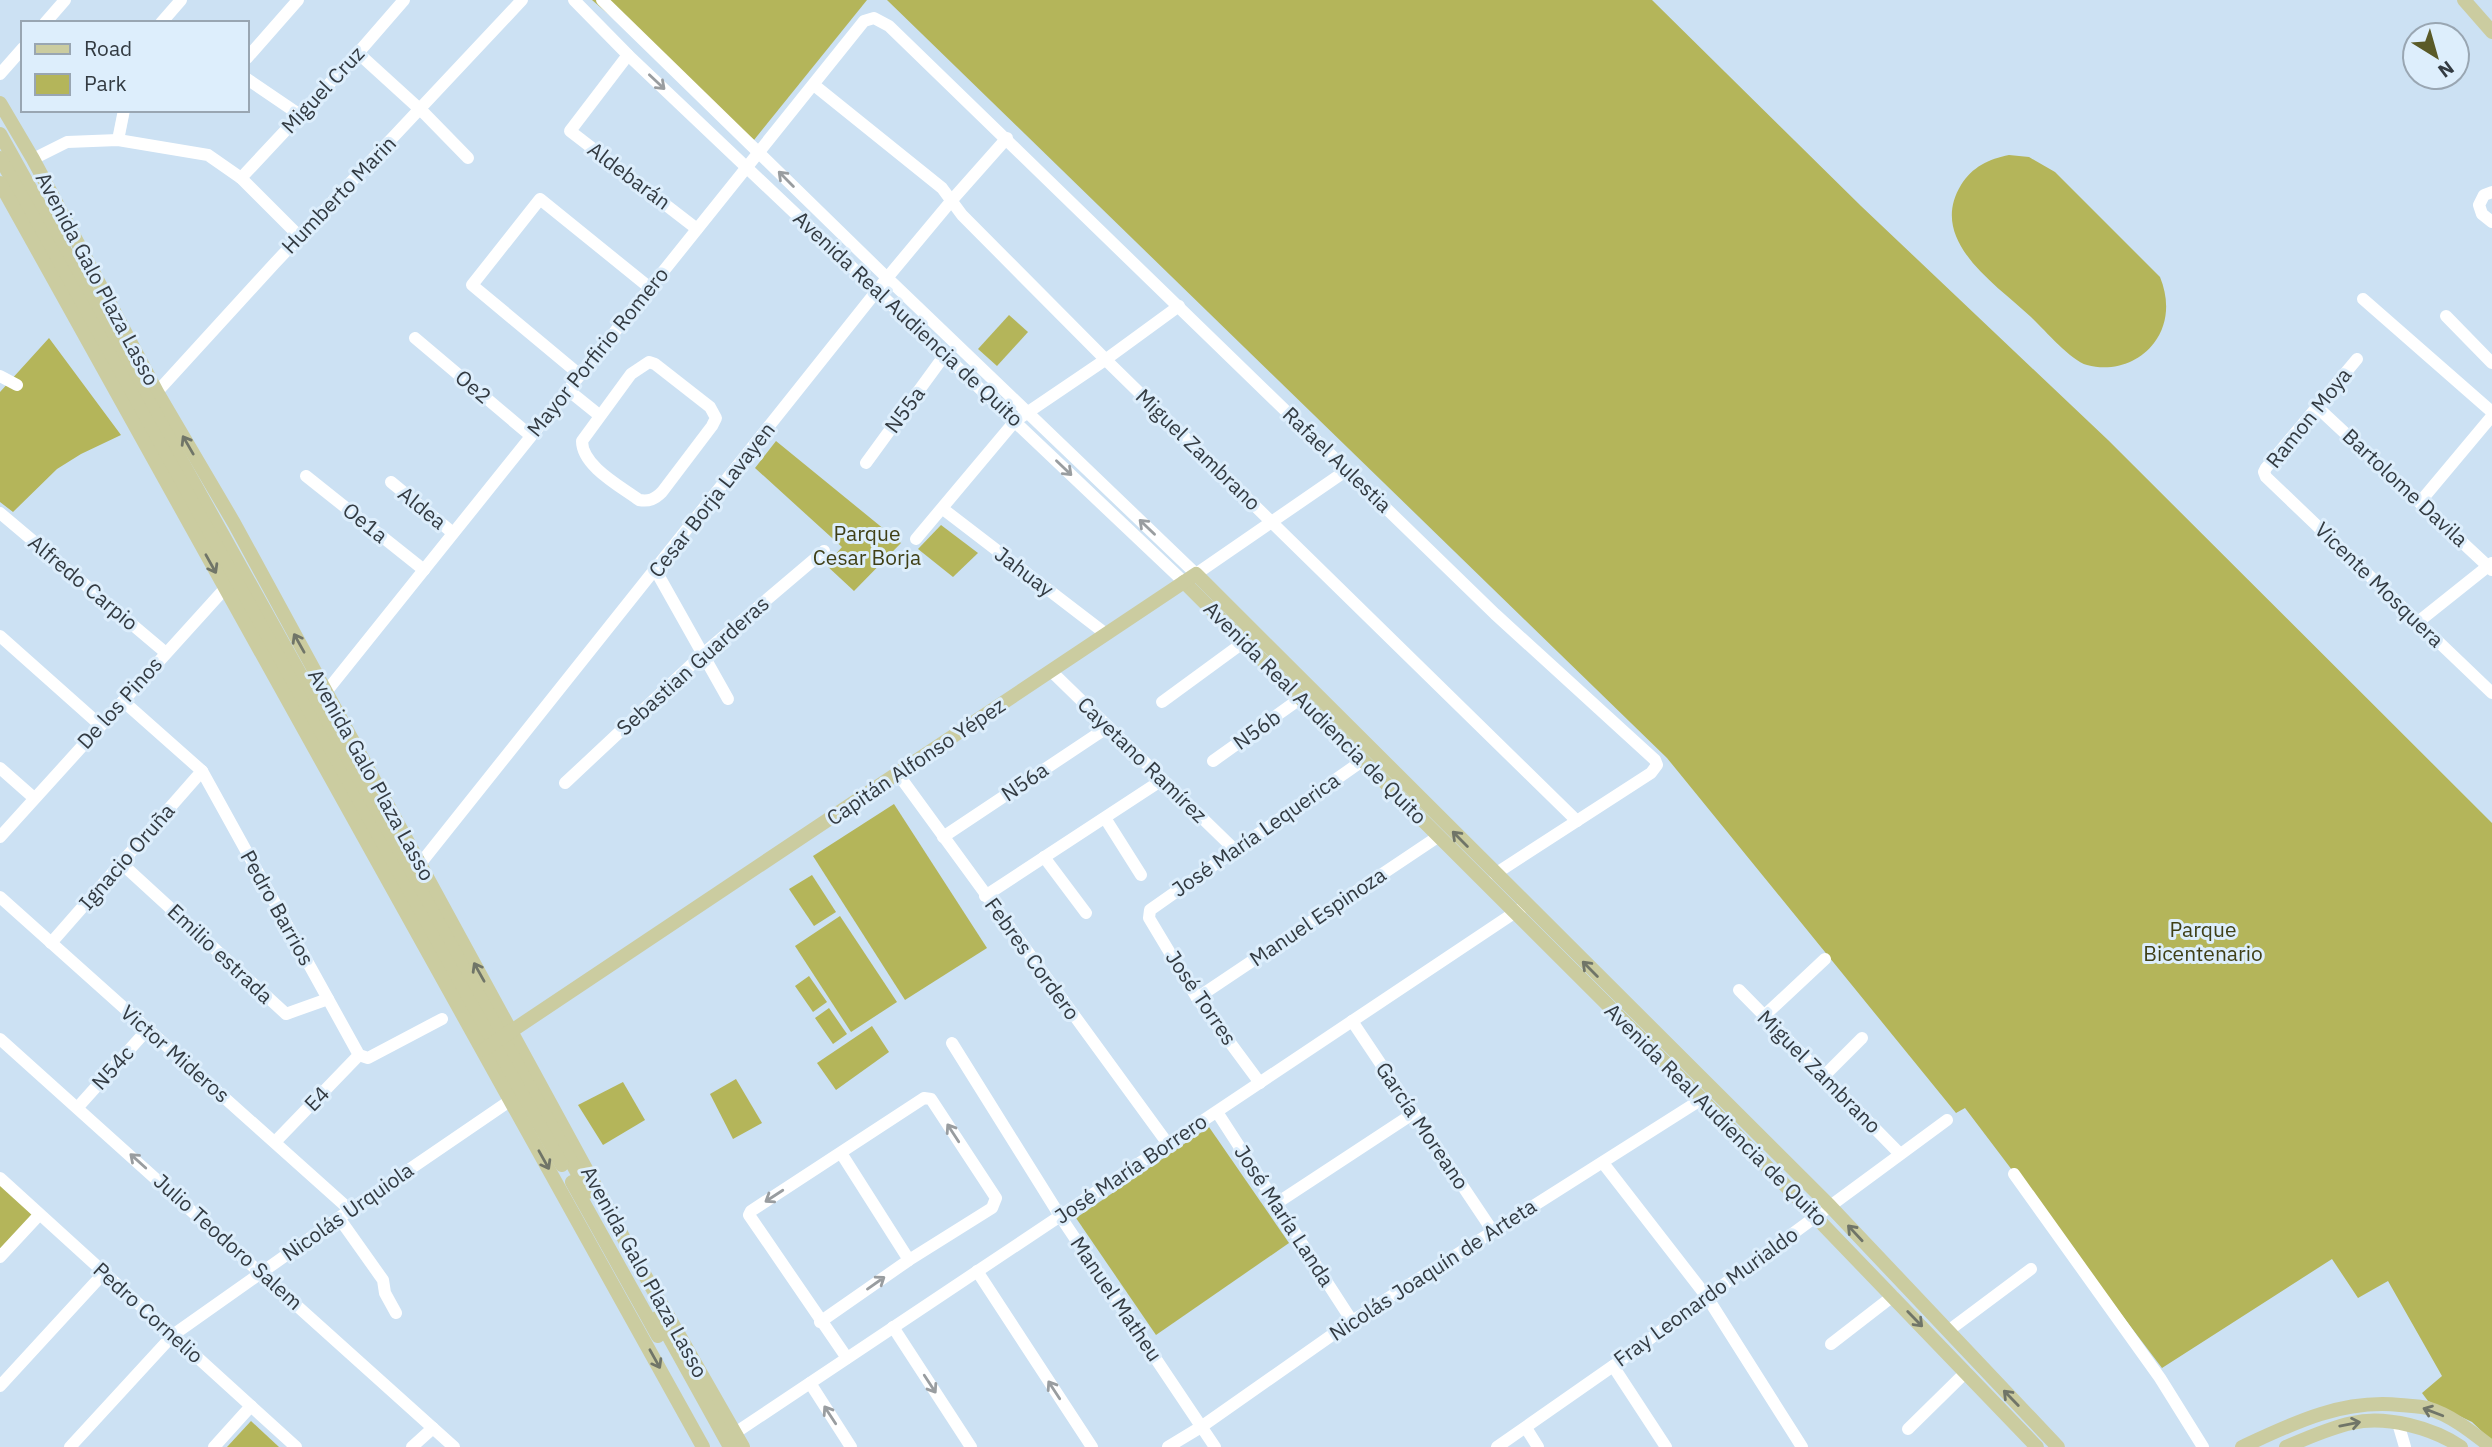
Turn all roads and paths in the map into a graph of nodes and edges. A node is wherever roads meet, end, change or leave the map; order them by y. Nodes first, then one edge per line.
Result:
1 (65, 0) edge
2 (181, 0) edge
3 (298, 0) edge
4 (404, 0) edge
5 (522, 0) edge
6 (574, 0) edge
7 (602, 0) edge
8 (2464, 0) edge
9 (874, 18) joint
10 (47, 21) edge
11 (163, 21) edge
12 (2492, 32) edge
13 (21, 50) edge
14 (358, 53) junction
15 (628, 55) junction
16 (248, 57) edge
17 (0, 74) edge
18 (248, 80) edge
19 (814, 85) junction
20 (0, 103) edge
21 (420, 110) junction
22 (124, 112) edge
23 (300, 115) junction
24 (0, 134) edge
25 (1007, 138) junction
26 (118, 140) junction
27 (759, 152) junction
28 (0, 158) edge
29 (468, 158) dead end
30 (33, 159) junction
31 (747, 167) junction
32 (241, 178) junction
33 (0, 183) edge
34 (2492, 192) edge
35 (952, 200) junction
36 (2492, 222) edge
37 (697, 229) junction
38 (300, 237) junction
39 (887, 278) junction
40 (650, 288) junction
41 (878, 291) junction
42 (2363, 299) dead end
43 (1179, 306) junction
44 (2446, 316) dead end
45 (415, 338) dead end
46 (944, 356) junction
47 (2357, 359) dead end
48 (1105, 360) junction
49 (2492, 363) edge
50 (580, 375) junction
51 (0, 376) edge
52 (17, 385) dead end
53 (568, 390) junction
54 (157, 392) junction
55 (2317, 407) junction
56 (1026, 412) junction
57 (2492, 414) edge
58 (599, 415) junction
59 (1015, 421) junction
60 (531, 436) junction
61 (866, 463) dead end
62 (1347, 470) junction
63 (306, 476) dead end
64 (2266, 477) joint
65 (391, 482) dead end
66 (2420, 502) junction
67 (943, 509) junction
68 (0, 513) edge
69 (1272, 522) junction
70 (453, 533) junction
71 (916, 539) dead end
72 (824, 551) dead end
73 (2491, 566) edge
74 (424, 570) junction
75 (656, 571) junction
76 (1190, 578) junction
77 (234, 579) junction
78 (2418, 622) junction
79 (1106, 634) junction
80 (0, 636) edge
81 (1244, 642) junction
82 (166, 653) junction
83 (704, 653) junction
84 (1051, 671) junction
85 (326, 692) junction
86 (2492, 693) edge
87 (1301, 698) junction
88 (728, 699) dead end
89 (123, 701) junction
90 (1162, 702) dead end
91 (100, 725) junction
92 (1108, 727) junction
93 (1213, 761) dead end
94 (1362, 761) junction
95 (0, 768) edge
96 (202, 771) junction
97 (898, 774) junction
98 (1162, 780) junction
99 (565, 783) dead end
100 (34, 798) junction
101 (1105, 818) junction
102 (1577, 821) junction
103 (1439, 836) junction
104 (0, 837) edge
105 (943, 837) junction
106 (1234, 849) junction
107 (1044, 857) junction
108 (121, 863) junction
109 (420, 864) junction
110 (1495, 874) junction
111 (1141, 875) dead end
112 (985, 895) junction
113 (0, 897) edge
114 (1520, 909) junction
115 (1150, 910) joint
116 (1086, 914) dead end
117 (51, 943) junction
118 (1825, 959) dead end
119 (1739, 990) dead end
120 (328, 999) junction
121 (1197, 999) junction
122 (1764, 1016) junction
123 (442, 1019) dead end
124 (1352, 1021) junction
125 (147, 1030) junction
126 (1862, 1038) dead end
127 (0, 1039) edge
128 (497, 1041) junction
129 (952, 1043) dead end
130 (359, 1055) junction
131 (1823, 1077) junction
132 (1260, 1083) junction
133 (1702, 1099) junction
134 (511, 1100) junction
135 (78, 1107) junction
136 (1217, 1112) junction
137 (1415, 1113) junction
138 (1947, 1120) dead end
139 (275, 1142) junction
140 (1168, 1144) junction
141 (841, 1153) junction
142 (1900, 1154) junction
143 (1603, 1163) junction
144 (2014, 1174) dead end
145 (0, 1178) edge
146 (1277, 1203) junction
147 (1830, 1206) junction
148 (344, 1214) junction
149 (39, 1215) junction
150 (1060, 1216) junction
151 (1817, 1217) junction
152 (1492, 1230) junction
153 (0, 1257) edge
154 (909, 1260) junction
155 (2031, 1269) dead end
156 (977, 1271) junction
157 (262, 1272) junction
158 (103, 1274) junction
159 (1893, 1296) junction
160 (1707, 1297) junction
161 (397, 1313) dead end
162 (820, 1321) junction
163 (1352, 1321) junction
164 (893, 1327) junction
165 (1948, 1331) junction
166 (173, 1335) junction
167 (1831, 1344) dead end
168 (847, 1358) junction
169 (1613, 1366) junction
170 (1966, 1372) junction
171 (810, 1383) junction
172 (0, 1386) edge
173 (251, 1406) junction
174 (2398, 1423) junction
175 (1201, 1427) junction
176 (433, 1428) junction
177 (1526, 1428) junction
178 (1908, 1429) dead end
179 (732, 1440) edge
180 (2308, 1442) edge
181 (2259, 1443) edge
182 (70, 1447) edge
183 (214, 1447) edge
184 (296, 1447) edge
185 (412, 1447) edge
186 (454, 1447) edge
187 (703, 1447) edge
188 (720, 1447) edge
189 (743, 1447) edge
190 (851, 1447) edge
191 (971, 1447) edge
192 (1092, 1447) edge
193 (1168, 1447) edge
194 (1215, 1447) edge
195 (1497, 1447) edge
196 (1538, 1447) edge
197 (1666, 1447) edge
198 (1802, 1447) edge
199 (2037, 1447) edge
200 (2058, 1447) edge
201 (2203, 1447) edge
202 (2242, 1447) edge
203 (2286, 1447) edge
204 (2406, 1447) edge
205 (2461, 1447) edge
206 (2491, 1447) edge

1 - 10 street
2 - 11 street
3 - 16 street
4 - 14 street, Miguel Cruz
5 - 21 street, Humberto Marin
6 - 15 street, Avenida Real Audiencia de Quito
7 - 27 street, Avenida Real Audiencia de Quito
8 - 12 main road
9 - 19 street, Mayor Porfirio Romero
9 - 25 street, Rafael Aulestia
13 - 17 street
14 - 21 street
14 - 23 street, Miguel Cruz
15 -> 31 street, Avenida Real Audiencia de Quito
15 - 37 street, Aldebarán
18 - 23 street
19 - 27 street, Mayor Porfirio Romero
19 - 35 street, Miguel Zambrano
20 - 30 main road, Avenida Galo Plaza Lasso
21 - 29 street
21 - 38 street, Humberto Marin
22 - 26 street
23 - 32 street, Miguel Cruz
24 - 77 main road, Avenida Galo Plaza Lasso
25 - 35 street, Cesar Borja Lavayen
25 - 43 street, Rafael Aulestia
26 - 30 street
26 - 32 street
27 - 31 street, Mayor Porfirio Romero
39 -> 27 street, Avenida Real Audiencia de Quito
28 - 77 main road, Avenida Galo Plaza Lasso
30 - 54 main road, Avenida Galo Plaza Lasso
31 - 37 street, Mayor Porfirio Romero
31 - 41 street, Avenida Real Audiencia de Quito
32 - 38 street
33 -> 77 main road, Avenida Galo Plaza Lasso
34 - 36 street
35 - 39 street, Cesar Borja Lavayen
35 - 48 street, Miguel Zambrano
37 - 40 street, Mayor Porfirio Romero
38 - 54 street, Humberto Marin
39 - 41 street, Cesar Borja Lavayen
39 - 56 street, Avenida Real Audiencia de Quito
40 - 50 street, Mayor Porfirio Romero
40 - 50 street
41 - 46 street, Avenida Real Audiencia de Quito
41 - 75 street, Cesar Borja Lavayen
42 - 57 street
43 - 48 street
43 - 62 street, Rafael Aulestia
44 - 49 street
45 - 60 street, Oe2
46 - 59 street, Avenida Real Audiencia de Quito
46 - 61 street, N55a
47 - 55 street, Ramon Moya
48 - 56 street
48 - 69 street, Miguel Zambrano
50 - 53 street, Mayor Porfirio Romero
51 - 52 street
53 - 58 street
53 - 60 street, Mayor Porfirio Romero
85 -> 54 main road, Avenida Galo Plaza Lasso
55 - 64 street, Ramon Moya
55 - 66 street, Bartolome Davila
56 - 59 street
76 -> 56 street, Avenida Real Audiencia de Quito
57 - 66 street
58 - 58 street
59 - 67 street
59 -> 76 street, Avenida Real Audiencia de Quito
60 - 70 street, Mayor Porfirio Romero
62 - 69 street, Capitán Alfonso Yépez
62 - 102 street, Rafael Aulestia
63 - 74 street, Oe1a
64 - 78 street, Vicente Mosquera
65 - 70 street, Aldea
66 - 73 street, Bartolome Davila
67 - 71 street
67 - 79 street, Jahuay
68 - 82 street, Alfredo Carpio
69 - 76 street, Capitán Alfonso Yépez
69 - 102 street, Miguel Zambrano
70 - 74 street, Mayor Porfirio Romero
72 - 83 street, Sebastian Guarderas
73 - 78 street
74 - 85 street, Mayor Porfirio Romero
75 - 83 street
75 - 109 street, Cesar Borja Lavayen
76 - 79 main road, Capitán Alfonso Yépez
76 - 81 main road, Avenida Real Audiencia de Quito
110 -> 76 main road, Avenida Real Audiencia de Quito
77 - 82 street, De los Pinos
77 - 128 main road, Avenida Galo Plaza Lasso
77 - 128 main road, Avenida Galo Plaza Lasso
78 - 86 street, Vicente Mosquera
79 - 84 main road, Capitán Alfonso Yépez
80 - 91 street
81 - 87 main road, Avenida Real Audiencia de Quito
81 - 90 street
82 - 89 street, De los Pinos
83 - 88 street
83 - 99 street, Sebastian Guarderas
84 - 92 street, Cayetano Ramírez
84 - 97 main road, Capitán Alfonso Yépez
85 - 109 main road, Avenida Galo Plaza Lasso
87 - 93 street, N56b
87 - 94 main road, Avenida Real Audiencia de Quito
89 - 91 street, De los Pinos
89 - 96 street, Pedro Barrios
91 - 100 street, De los Pinos
92 - 98 street, Cayetano Ramírez
92 - 105 street, N56a
94 - 103 main road, Avenida Real Audiencia de Quito
94 - 106 street, José María Lequerica
95 - 100 street
96 - 108 street, Ignacio Oruña
96 - 120 street, Pedro Barrios
97 - 105 street, Febres Cordero
97 - 128 main road, Capitán Alfonso Yépez
98 - 101 street
98 - 106 street, Cayetano Ramírez
100 - 104 street, De los Pinos
101 - 107 street
101 - 111 street
102 - 110 street, Rafael Aulestia
103 - 114 main road, Avenida Real Audiencia de Quito
103 - 121 street, Manuel Espinoza
105 - 112 street, Febres Cordero
106 - 115 street, José María Lequerica
107 - 112 street
107 - 116 street
108 - 117 street, Ignacio Oruña
108 - 120 street, Emilio estrada
128 -> 109 main road, Avenida Galo Plaza Lasso
110 - 114 main road, Avenida Real Audiencia de Quito
112 - 140 street, Febres Cordero
113 - 117 street, Victor Mideros
114 - 124 street, José María Borrero
114 - 133 main road, Avenida Real Audiencia de Quito
147 -> 114 main road, Avenida Real Audiencia de Quito
115 - 121 street, José Torres
117 - 125 street, Victor Mideros
118 - 122 street
119 - 122 street, Miguel Zambrano
120 - 130 street, Pedro Barrios
121 - 132 street, José Torres
122 - 131 street, Miguel Zambrano
123 - 130 street
124 - 132 street, José María Borrero
124 - 137 street, García Moreano
125 - 135 street, N54c
125 - 139 street, Victor Mideros
126 - 131 street
127 - 135 street, Julio Teodoro Salem
128 - 134 main road, Avenida Galo Plaza Lasso
128 - 179 main road, Avenida Galo Plaza Lasso
128 - 188 main road, Avenida Galo Plaza Lasso
129 - 150 street, Manuel Matheu
130 - 139 street, E4
131 - 142 street, Miguel Zambrano
132 - 136 street, José María Borrero
133 - 143 street, Nicolás Joaquín de Arteta
133 - 151 main road, Avenida Real Audiencia de Quito
134 - 148 street, Nicolás Urquiola
134 -> 187 main road, Avenida Galo Plaza Lasso
157 -> 135 street, Julio Teodoro Salem
136 - 140 street, José María Borrero
136 - 146 street, José María Landa
137 - 146 street
137 - 152 street, García Moreano
138 - 142 street, Fray Leonardo Murialdo
139 - 148 street, Victor Mideros
140 - 150 street, José María Borrero
141 - 154 street
154 -> 141 street
141 -> 162 street
142 - 147 street, Fray Leonardo Murialdo
143 - 152 street, Nicolás Joaquín de Arteta
143 - 160 street
144 - 201 street
145 - 149 street, Pedro Cornelio
146 - 163 street, José María Landa
147 - 151 street, Fray Leonardo Murialdo
165 -> 147 main road, Avenida Real Audiencia de Quito
148 - 157 street, Nicolás Urquiola
148 - 161 street, Victor Mideros
149 - 153 street
149 - 158 street, Pedro Cornelio
150 - 156 street, José María Borrero
150 - 175 street, Manuel Matheu
151 - 159 main road, Avenida Real Audiencia de Quito
151 - 160 street, Fray Leonardo Murialdo
152 - 163 street, Nicolás Joaquín de Arteta
162 -> 154 street
155 - 165 street
156 - 164 street, José María Borrero
192 -> 156 street
157 - 166 street, Nicolás Urquiola
157 - 176 street, Julio Teodoro Salem
158 - 166 street, Pedro Cornelio
158 - 172 street
159 - 167 street
159 -> 170 main road, Avenida Real Audiencia de Quito
160 - 169 street, Fray Leonardo Murialdo
160 - 198 street
162 - 168 street
163 - 175 street, Nicolás Joaquín de Arteta
164 - 168 street, José María Borrero
164 -> 191 street
200 -> 165 main road, Avenida Real Audiencia de Quito
166 - 173 street, Pedro Cornelio
166 - 182 street, Nicolás Urquiola
168 - 171 street, José María Borrero
169 - 177 street, Fray Leonardo Murialdo
169 - 197 street
170 - 178 street
170 - 199 main road, Avenida Real Audiencia de Quito
171 - 179 street, José María Borrero
190 -> 171 street
173 - 183 street
173 - 184 street, Pedro Cornelio
180 -> 174 main road
174 - 204 street
174 - 205 main road
175 - 193 street, Nicolás Joaquín de Arteta
175 - 194 street, Manuel Matheu
176 - 185 street
176 - 186 street, Julio Teodoro Salem
177 - 195 street, Fray Leonardo Murialdo
177 - 196 street
179 - 189 main road, Avenida Galo Plaza Lasso
180 - 203 main road
181 - 202 main road
206 -> 181 main road

